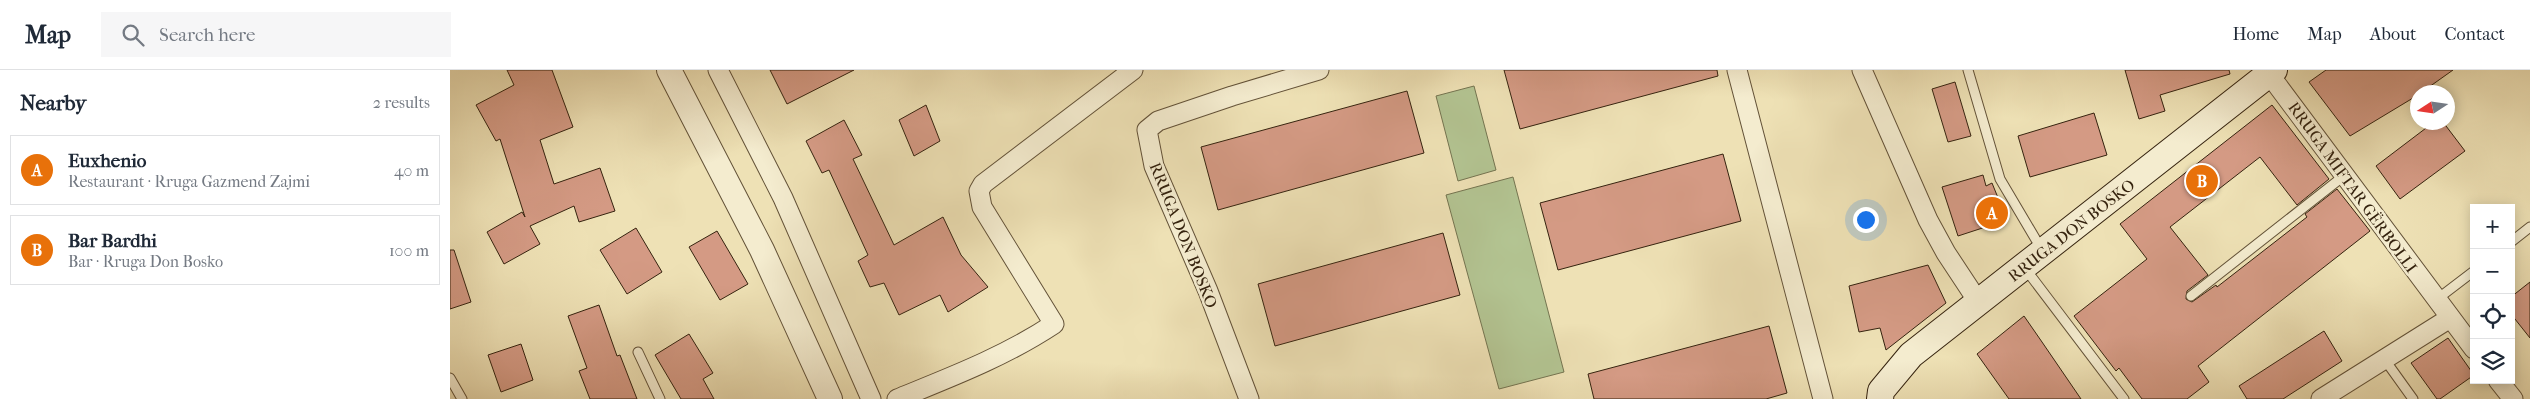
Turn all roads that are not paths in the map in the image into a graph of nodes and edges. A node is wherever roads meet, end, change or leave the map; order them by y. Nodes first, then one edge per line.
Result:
1 (669, 70) edge
2 (718, 70) edge
3 (1133, 70) edge
4 (1319, 70) edge
5 (1737, 70) edge
6 (1862, 70) edge
7 (1968, 70) edge
8 (2271, 72) edge
9 (2344, 175) junction
10 (2530, 227) edge
11 (2515, 239) edge
12 (2034, 260) junction
13 (2470, 274) edge
14 (2191, 296) dead end
15 (2436, 300) junction
16 (1979, 303) junction
17 (2450, 318) junction
18 (2470, 344) edge
19 (638, 352) dead end
20 (2385, 360) junction
21 (450, 378) edge
22 (2501, 384) edge
23 (462, 399) edge
24 (660, 399) edge
25 (830, 399) edge
26 (871, 399) edge
27 (897, 399) edge
28 (1249, 399) edge
29 (1823, 399) edge
30 (1880, 399) edge
31 (2124, 399) edge
32 (2321, 399) edge
33 (2413, 399) edge
34 (2513, 399) edge

1 - 25 street
2 - 26 street
3 - 27 street
4 - 28 street, RRUGA DON BOSKO
5 - 29 street
6 - 16 street
7 - 12 lane
8 - 9 street, RRUGA MIFTAR GËRBOLLI
8 - 12 main road, RRUGA DON BOSKO
9 - 14 lane
9 - 15 street, RRUGA MIFTAR GËRBOLLI
10 - 11 lane
12 - 16 main road, RRUGA DON BOSKO
12 - 31 lane
13 - 15 lane
15 - 17 street, RRUGA MIFTAR GËRBOLLI
16 - 30 main road, RRUGA DON BOSKO
17 - 18 street, RRUGA MIFTAR GËRBOLLI
17 - 20 street
19 - 24 lane
20 - 32 street
20 - 33 lane
21 - 23 lane
22 - 34 street

